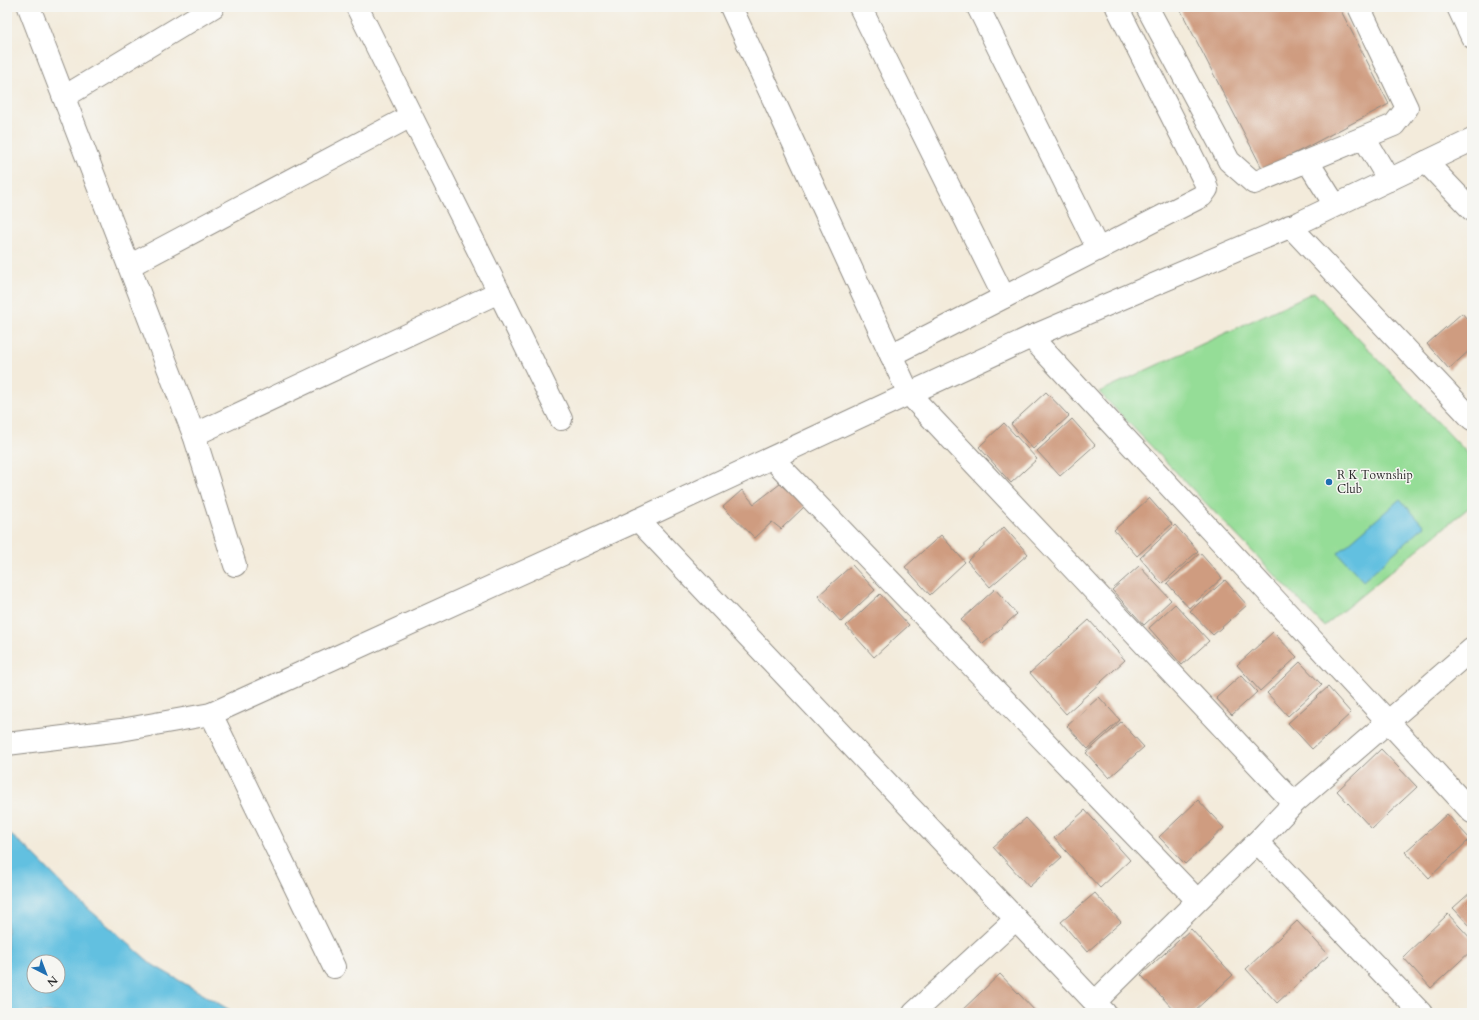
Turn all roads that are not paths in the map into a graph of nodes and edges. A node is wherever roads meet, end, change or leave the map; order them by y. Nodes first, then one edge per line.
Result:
1 (30, 7) edge
2 (213, 7) edge
3 (357, 7) edge
4 (731, 7) edge
5 (860, 7) edge
6 (978, 7) edge
7 (1117, 7) edge
8 (1147, 7) edge
9 (1359, 7) edge
10 (1458, 7) edge
11 (1472, 37) edge
12 (64, 97) junction
13 (411, 116) junction
14 (1364, 138) junction
15 (1472, 140) edge
16 (1308, 162) junction
17 (1426, 162) junction
18 (1389, 180) junction
19 (1335, 205) junction
20 (1472, 210) edge
21 (1290, 226) junction
22 (1098, 249) junction
23 (129, 266) junction
24 (499, 292) junction
25 (1004, 297) junction
26 (1031, 337) junction
27 (891, 355) junction
28 (909, 394) junction
29 (561, 419) dead end
30 (1472, 419) edge
31 (194, 435) junction
32 (772, 458) junction
33 (638, 520) junction
34 (235, 565) dead end
35 (1472, 649) edge
36 (211, 714) junction
37 (1387, 722) junction
38 (7, 744) edge
39 (1294, 803) junction
40 (1472, 812) edge
41 (1257, 842) junction
42 (1197, 900) junction
43 (1016, 919) junction
44 (334, 967) dead end
45 (1100, 1008) edge
46 (914, 1013) edge
47 (1421, 1013) edge

1 - 12 street
2 - 12 street
3 - 13 street
4 - 27 street
5 - 25 street
6 - 22 street
7 - 22 street
8 - 16 street
9 - 14 street
10 - 11 street
12 - 23 street
13 - 23 street
13 - 24 street
14 - 16 street
14 - 18 street
15 - 17 street
16 - 19 street
17 - 18 street
17 - 20 street
18 - 19 street
19 - 21 street
21 - 26 street
21 - 30 street
22 - 25 street
23 - 31 street
24 - 29 street
24 - 31 street
25 - 27 street
26 - 28 street
26 - 37 street
27 - 28 street
28 - 32 street
28 - 39 street
31 - 34 street
32 - 33 street
32 - 42 street
33 - 36 street
33 - 43 street
35 - 37 street
36 - 38 street
36 - 44 street
37 - 39 street
37 - 40 street
39 - 41 street
41 - 42 street
41 - 47 street
42 - 45 street
43 - 45 street
43 - 46 street

